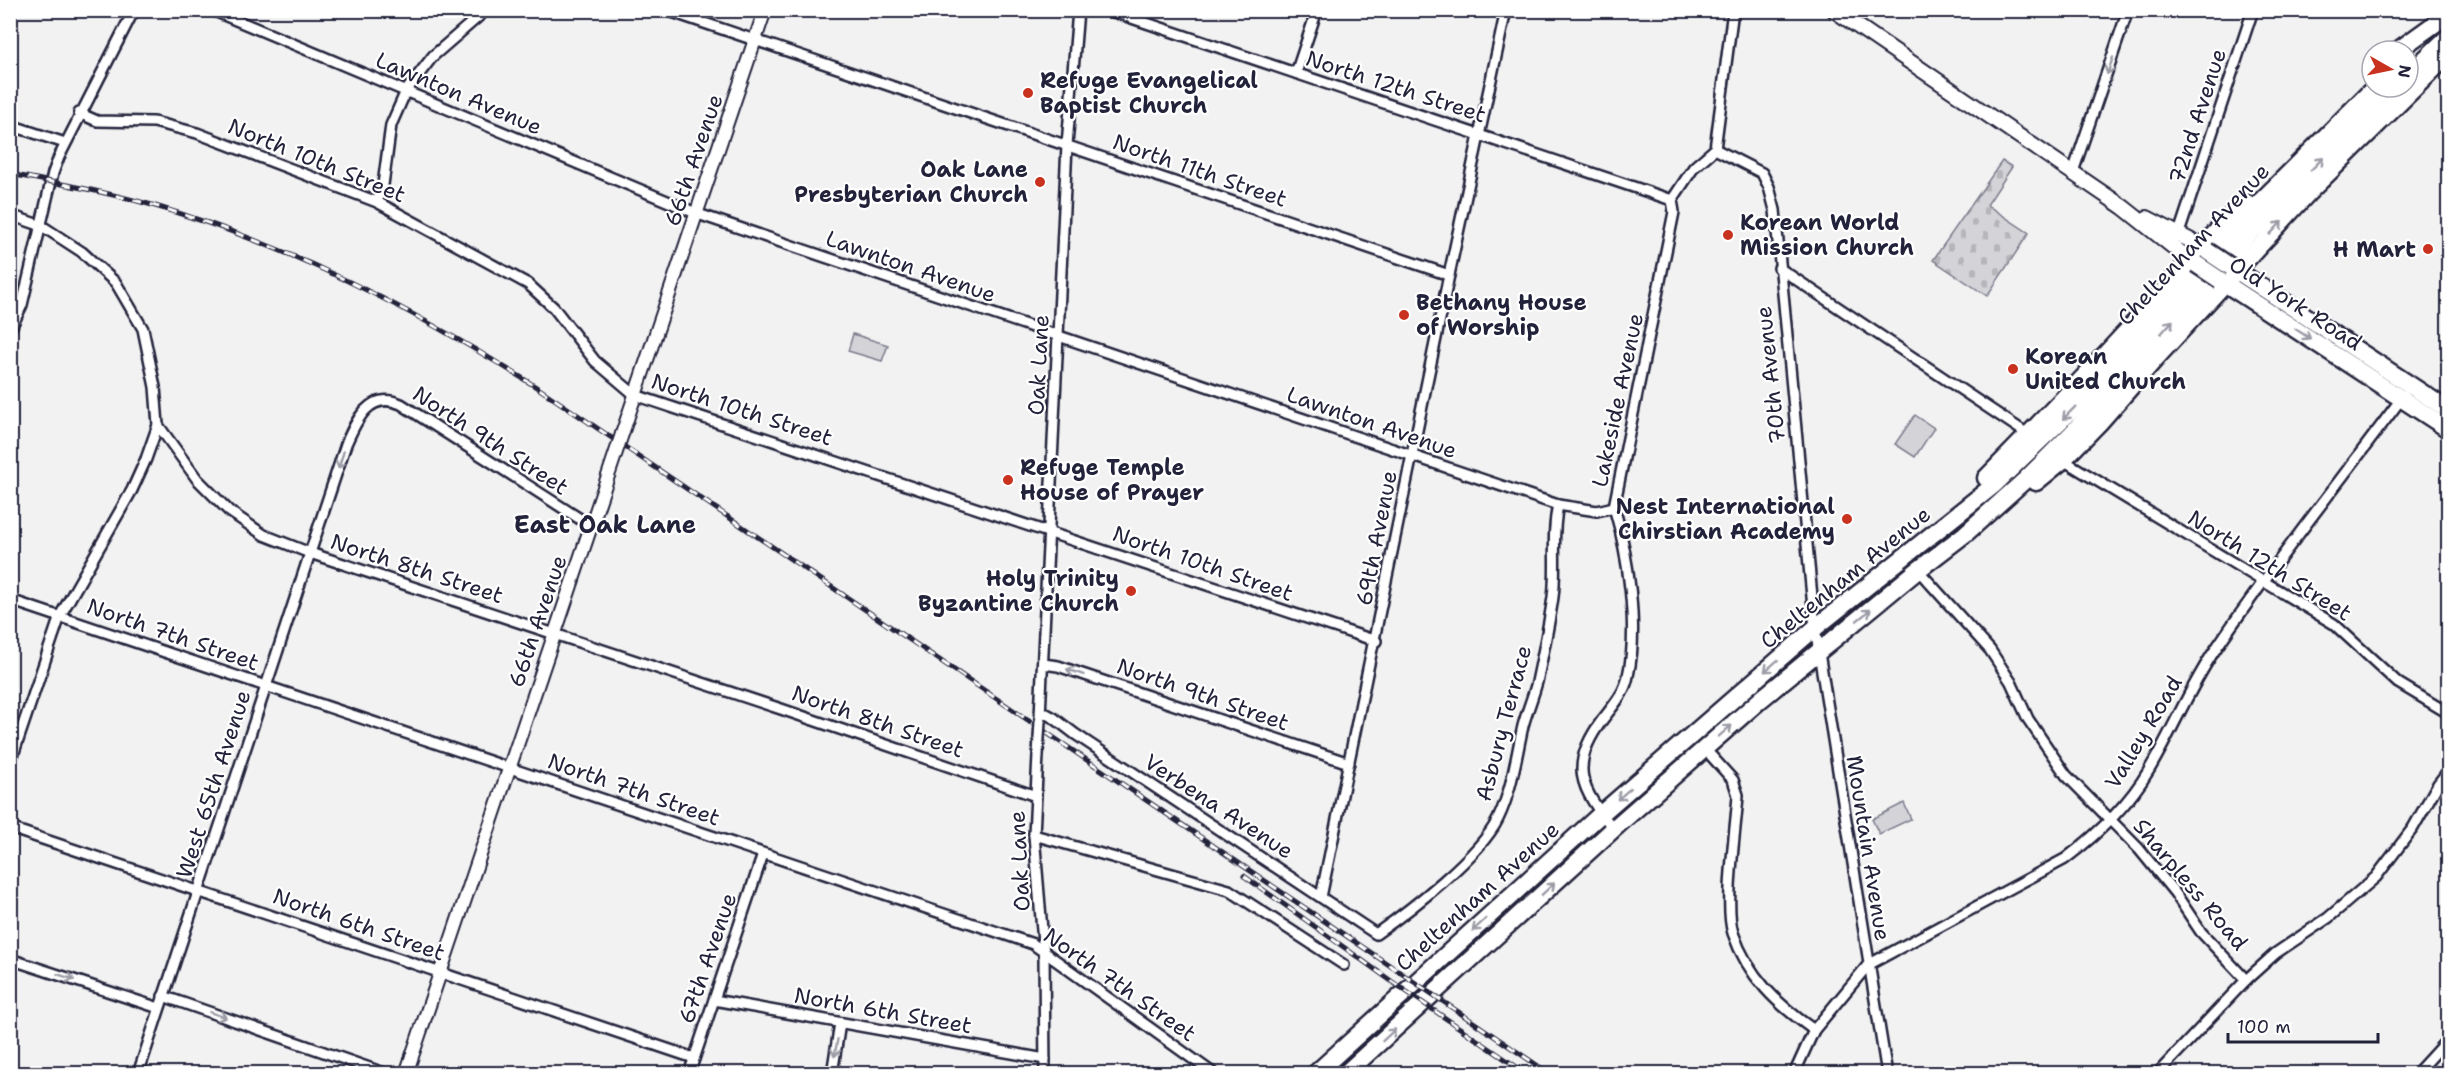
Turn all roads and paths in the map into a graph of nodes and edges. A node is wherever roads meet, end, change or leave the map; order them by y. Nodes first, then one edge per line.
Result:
1 (134, 10) edge
2 (212, 10) edge
3 (486, 10) edge
4 (666, 10) edge
5 (765, 10) edge
6 (1078, 10) edge
7 (1108, 10) edge
8 (1317, 10) edge
9 (1506, 10) edge
10 (1733, 10) edge
11 (1834, 10) edge
12 (2128, 10) edge
13 (2253, 10) edge
14 (2448, 14) edge
15 (1854, 17) edge
16 (2448, 37) edge
17 (2414, 39) edge
18 (755, 40) junction
19 (2420, 42) edge
20 (2448, 55) edge
21 (2420, 64) edge
22 (1296, 74) junction
23 (2360, 88) edge
24 (406, 91) junction
25 (2363, 99) edge
26 (2384, 99) edge
27 (79, 113) junction
28 (10, 125) edge
29 (1480, 135) junction
30 (65, 143) junction
31 (1067, 146) junction
32 (1715, 149) junction
33 (2073, 172) junction
34 (1672, 200) junction
35 (377, 202) junction
36 (2123, 207) junction
37 (698, 214) junction
38 (10, 216) edge
39 (42, 226) junction
40 (2179, 233) junction
41 (2204, 249) junction
42 (2193, 262) junction
43 (1779, 268) junction
44 (1449, 275) junction
45 (2228, 275) junction
46 (10, 330) edge
47 (1059, 337) junction
48 (2406, 392) junction
49 (635, 394) junction
50 (367, 408) joint
51 (2448, 410) edge
52 (158, 425) junction
53 (2448, 429) edge
54 (2029, 435) junction
55 (1412, 456) junction
56 (2063, 460) junction
57 (1558, 505) junction
58 (1614, 507) junction
59 (591, 526) junction
60 (1050, 532) junction
61 (1931, 534) junction
62 (1965, 534) junction
63 (310, 553) junction
64 (1918, 570) junction
65 (2263, 580) junction
66 (10, 600) edge
67 (60, 616) junction
68 (1815, 628) junction
69 (555, 634) junction
70 (1376, 641) junction
71 (1819, 652) junction
72 (1043, 664) junction
73 (266, 686) junction
74 (2448, 713) edge
75 (1040, 716) junction
76 (1705, 749) junction
77 (1349, 763) junction
78 (10, 764) edge
79 (509, 768) junction
80 (2448, 771) edge
81 (1036, 796) junction
82 (1601, 814) junction
83 (2110, 819) junction
84 (10, 828) edge
85 (1614, 828) junction
86 (1034, 835) junction
87 (763, 854) junction
88 (199, 891) junction
89 (1322, 897) junction
90 (1376, 934) joint
91 (1044, 954) junction
92 (10, 959) edge
93 (1344, 965) dead end
94 (1868, 965) junction
95 (440, 973) junction
96 (2246, 980) junction
97 (163, 996) junction
98 (714, 1000) junction
99 (159, 1008) junction
100 (840, 1023) junction
101 (1814, 1030) junction
102 (2448, 1039) edge
103 (694, 1058) junction
104 (1045, 1059) junction
105 (138, 1074) edge
106 (387, 1074) edge
107 (406, 1074) edge
108 (689, 1074) edge
109 (832, 1074) edge
110 (1045, 1074) edge
111 (1214, 1074) edge
112 (1315, 1074) edge
113 (1345, 1074) edge
114 (1794, 1074) edge
115 (1887, 1074) edge
116 (2157, 1074) edge
117 (2416, 1074) edge

1 - 27 street
2 - 24 street, Lawnton Avenue
3 - 24 street
4 - 18 street, North 11th Street
5 - 18 street, 66th Avenue
6 - 31 street, Oak Lane
7 - 22 street, North 12th Street
8 - 22 street
9 - 29 street, 69th Avenue
10 - 32 street
11 - 15 main road, Old York Road
12 -> 33 street
13 - 40 street, 72nd Avenue
14 - 17 highway
14 - 19 highway
15 - 33 main road, Old York Road
16 - 21 highway
18 - 31 street, North 11th Street
18 - 37 street, 66th Avenue
45 -> 20 highway
22 - 29 street, North 12th Street
23 - 41 highway
24 - 35 street
24 - 37 street, Lawnton Avenue
25 -> 61 highway, Cheltenham Avenue
62 -> 26 highway, Cheltenham Avenue
27 - 30 street
27 - 35 street, North 10th Street
28 - 30 street
29 - 34 street, North 12th Street
29 - 44 street, 69th Avenue
30 - 39 street
31 - 44 street, North 11th Street
31 - 47 street, Oak Lane
32 - 34 street
32 - 43 street, 70th Avenue
33 - 36 main road, Old York Road
34 - 58 street, Lakeside Avenue
35 - 49 street, North 10th Street
36 - 40 main road, Old York Road
36 - 42 main road, Old York Road
37 - 47 street, Lawnton Avenue
37 - 49 street, 66th Avenue
38 - 39 street
39 - 46 street
39 - 52 street
40 - 41 main road, Old York Road
41 - 42 highway
41 - 45 highway, Old York Road, bridge
42 - 45 highway, Old York Road, bridge
42 - 54 highway
43 - 54 street
43 - 68 street, 70th Avenue
44 - 55 street, 69th Avenue
45 - 48 highway, Old York Road
45 - 56 highway
47 - 55 street, Lawnton Avenue
47 - 60 street, Oak Lane
48 - 51 highway, Old York Road
48 - 53 highway, Old York Road
48 - 65 street, Valley Road
49 - 59 street, 66th Avenue, bridge
49 - 60 street, North 10th Street
50 - 59 street, North 9th Street
50 -> 63 street, West 65th Avenue
52 - 63 street, North 8th Street
52 - 67 street
54 - 61 highway
55 - 57 street, Lawnton Avenue
55 - 70 street, 69th Avenue
56 - 62 highway
56 - 65 street, North 12th Street
57 - 58 street, Lawnton Avenue
57 - 90 street, Asbury Terrace
58 - 82 street, Lakeside Avenue
59 - 69 street, 66th Avenue
60 - 70 street, North 10th Street
60 - 72 street, Oak Lane
61 - 68 highway, Cheltenham Avenue
62 - 64 highway, Cheltenham Avenue
63 - 69 street, North 8th Street
63 - 73 street, West 65th Avenue
71 -> 64 highway, Cheltenham Avenue
64 - 83 street, Sharpless Road
65 - 74 street, North 12th Street
65 - 83 street, Valley Road
66 - 67 street, North 7th Street
67 - 73 street, North 7th Street
67 - 78 street
68 - 71 street, Mountain Avenue
68 -> 82 highway, Cheltenham Avenue
69 - 79 street, 66th Avenue
69 - 81 street, North 8th Street
70 - 77 street, 69th Avenue
76 -> 71 highway, Cheltenham Avenue
71 - 94 street, Mountain Avenue
72 - 75 street, Oak Lane
77 -> 72 street, North 9th Street
73 - 79 street, North 7th Street
73 - 88 street, West 65th Avenue
75 - 81 street, Oak Lane, bridge
75 - 89 street, Verbena Avenue
76 - 85 highway, Cheltenham Avenue
76 - 101 street
77 - 89 street, 69th Avenue
79 - 87 street, North 7th Street
79 - 95 street, 66th Avenue
80 - 96 street
81 - 86 street, Oak Lane
82 - 85 street, Lakeside Avenue
82 -> 112 highway, Cheltenham Avenue
83 - 94 street, Valley Road
83 - 96 street, Sharpless Road
84 - 88 street, North 6th Street
113 -> 85 highway, Cheltenham Avenue
86 - 91 street, Oak Lane
86 - 93 street
87 - 91 street, North 7th Street
87 - 98 street, 67th Avenue
88 - 95 street, North 6th Street
88 - 97 street, West 65th Avenue
89 - 90 street, Verbena Avenue
91 - 104 street, Oak Lane
91 - 111 street, North 7th Street
92 -> 99 street
94 - 101 street, Valley Road
94 - 115 street, Mountain Avenue
95 - 103 street, North 6th Street
95 - 107 street, 66th Avenue
96 - 116 street, Sharpless Road
97 - 99 street, West 65th Avenue
97 -> 106 street
98 - 100 street, North 6th Street
98 - 103 street, 67th Avenue
99 - 105 street, West 65th Avenue
100 - 104 street, North 6th Street
100 -> 109 street
101 - 114 street, Valley Road
102 - 117 street
103 - 108 street, 67th Avenue
104 - 110 street, Oak Lane

